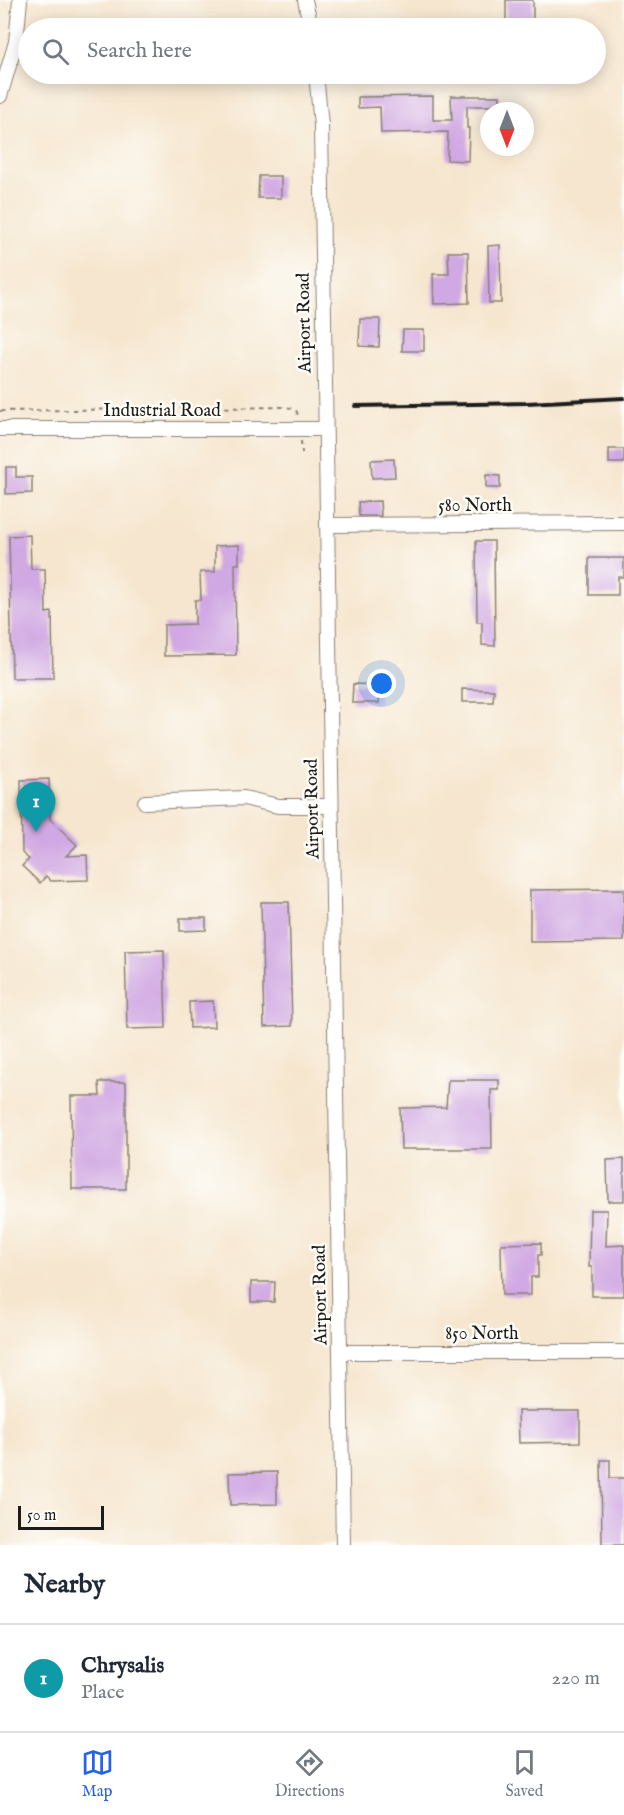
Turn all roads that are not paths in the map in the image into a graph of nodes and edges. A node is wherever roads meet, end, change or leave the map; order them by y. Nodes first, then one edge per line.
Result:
1 (20, 0) edge
2 (305, 0) edge
3 (18, 18) edge
4 (309, 18) edge
5 (18, 21) edge
6 (317, 84) edge
7 (0, 96) edge
8 (0, 429) edge
9 (325, 429) junction
10 (624, 523) edge
11 (327, 525) junction
12 (145, 802) dead end
13 (331, 806) junction
14 (340, 1352) junction
15 (624, 1352) edge
16 (343, 1545) edge

1 - 3 street
2 - 4 street
5 - 7 street
6 - 9 street, Airport Road
8 - 9 street, Industrial Road
9 - 11 street, Airport Road
10 - 11 street, 580 North
11 - 13 street, Airport Road
12 - 13 street
13 - 14 street, Airport Road
14 - 15 street, 850 North
14 - 16 street, Airport Road

